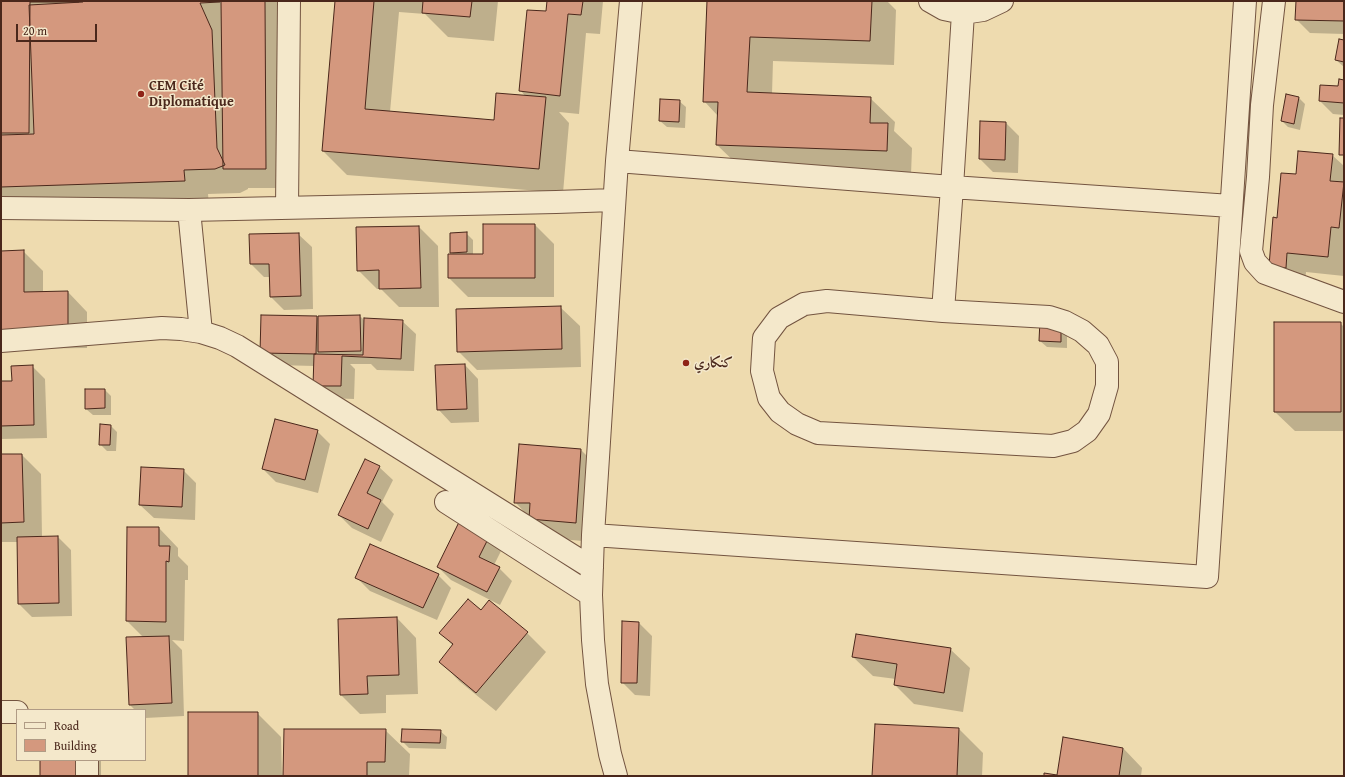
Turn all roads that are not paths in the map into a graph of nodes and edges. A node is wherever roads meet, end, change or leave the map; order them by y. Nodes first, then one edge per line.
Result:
1 (289, 1) edge
2 (631, 1) edge
3 (930, 1) edge
4 (1002, 1) edge
5 (1245, 1) edge
6 (1274, 1) edge
7 (963, 13) junction
8 (617, 161) junction
9 (952, 187) junction
10 (614, 200) junction
11 (1231, 206) junction
12 (1, 208) edge
13 (286, 208) junction
14 (189, 210) junction
15 (1344, 302) edge
16 (943, 311) junction
17 (201, 332) junction
18 (1, 341) edge
19 (446, 502) dead end
20 (593, 535) junction
21 (592, 568) junction
22 (591, 595) junction
23 (1, 712) edge
24 (16, 712) edge
25 (87, 761) edge
26 (87, 776) edge
27 (616, 776) edge

1 - 13 street
2 - 8 street
3 - 7 street
4 - 7 street
5 - 11 street
6 - 15 street
7 - 9 street
8 - 9 street
8 - 10 street
9 - 11 street
9 - 16 street
10 - 13 street
10 - 20 street
11 - 20 street
12 - 14 street
13 - 14 street
14 - 17 street
16 - 16 street
17 - 18 street
17 - 21 street
19 - 22 street
20 - 21 street
21 - 22 street
22 - 27 street
23 - 24 street
25 - 26 street

